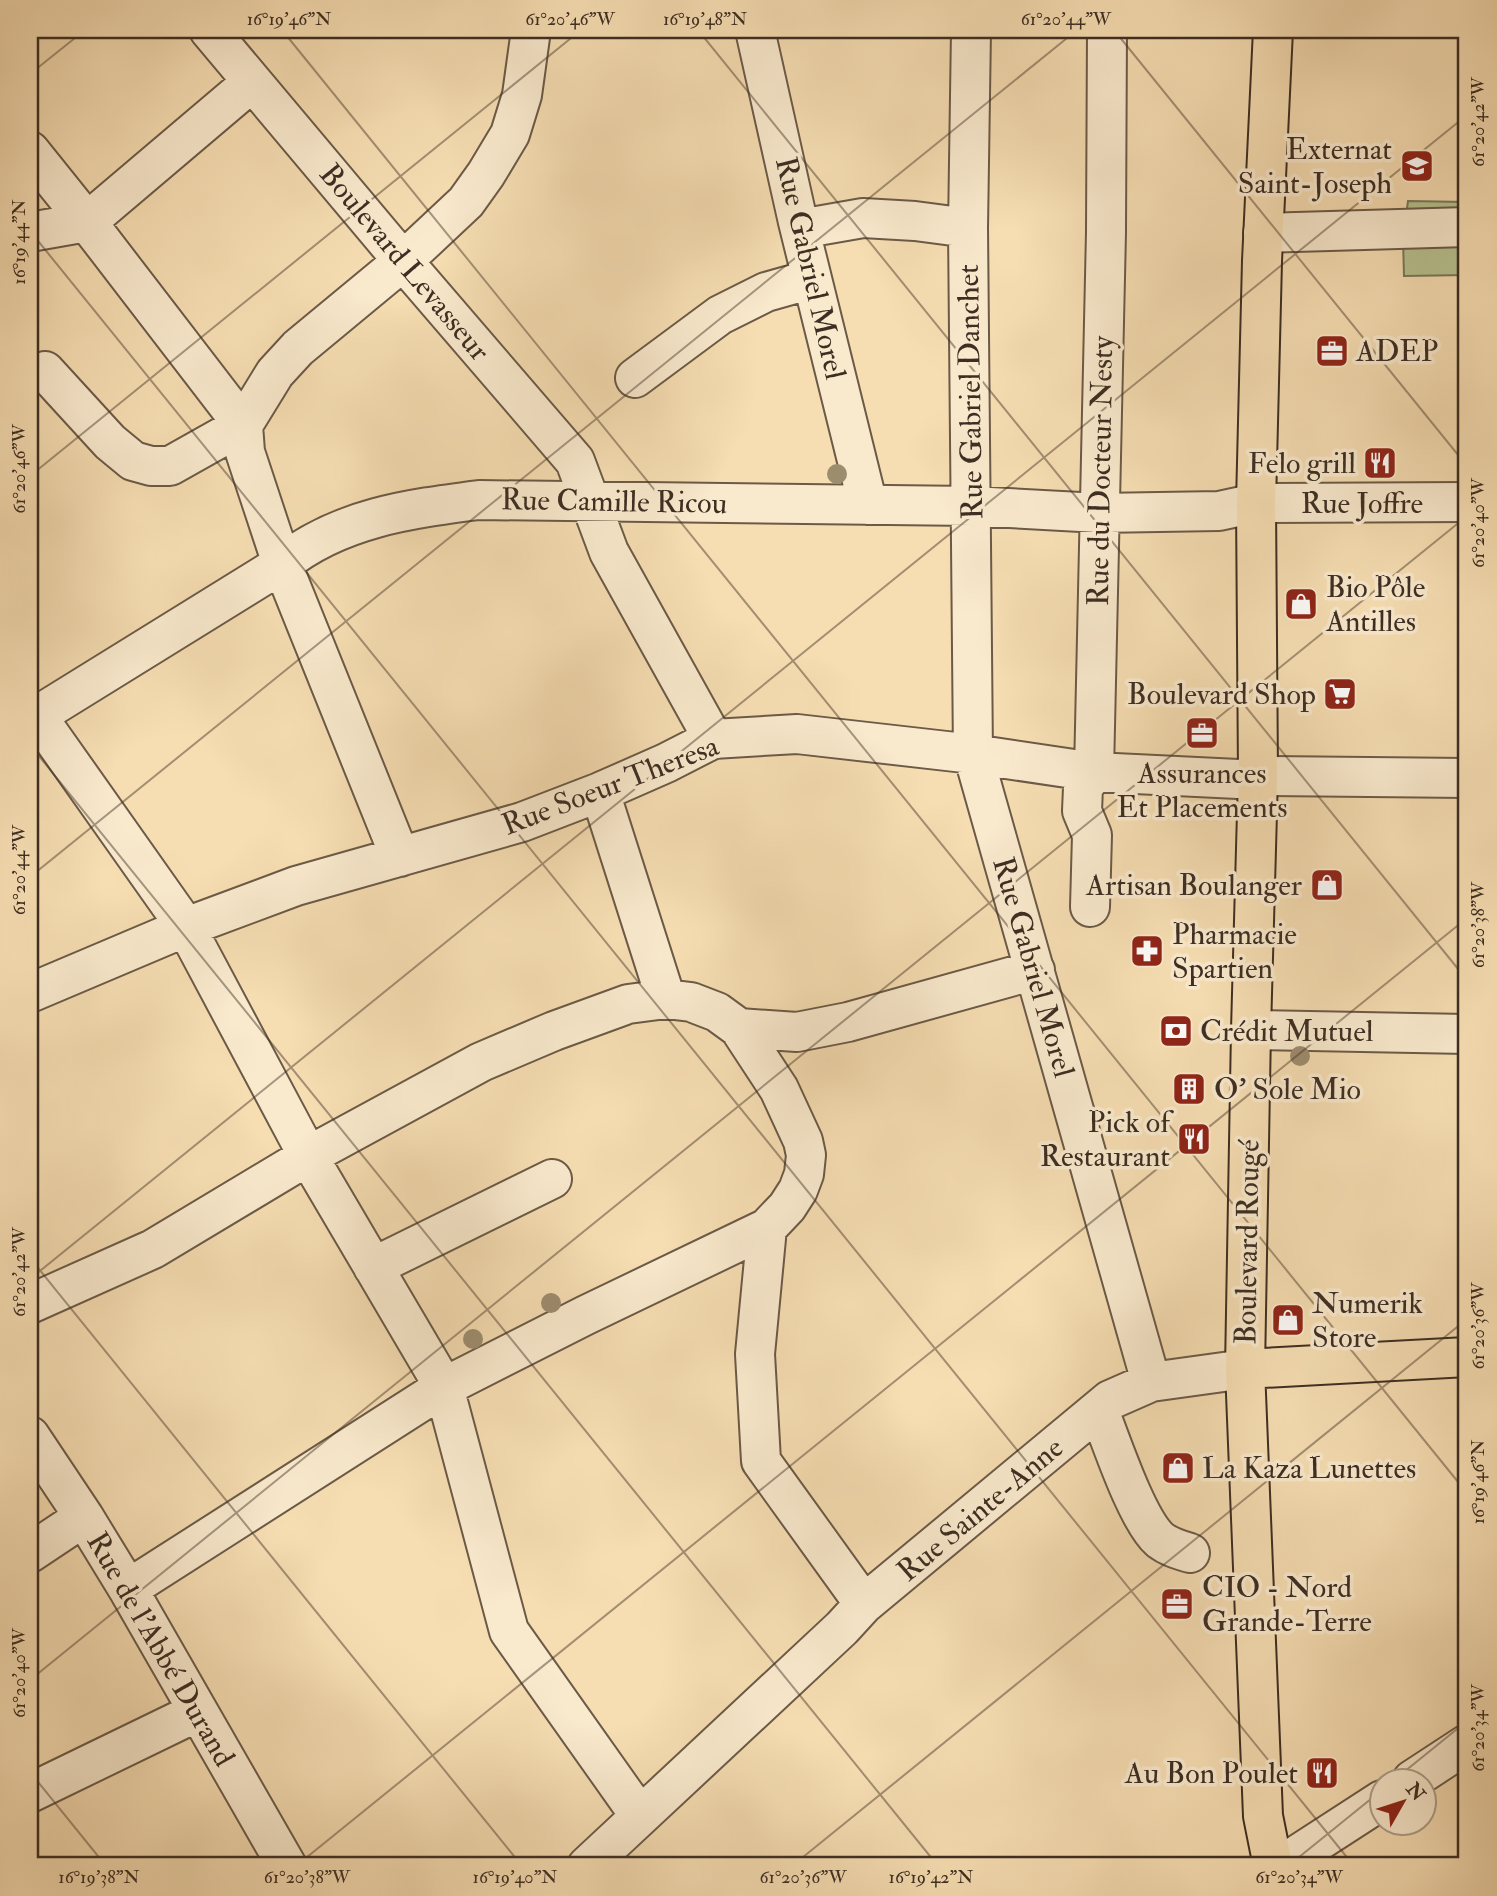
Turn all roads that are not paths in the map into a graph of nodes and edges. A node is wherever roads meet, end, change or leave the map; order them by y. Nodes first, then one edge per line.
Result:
1 (209, 30) edge
2 (531, 30) edge
3 (755, 30) edge
4 (971, 30) edge
5 (1108, 30) edge
6 (1273, 30) edge
7 (252, 82) junction
8 (30, 151) edge
9 (87, 222) junction
10 (1467, 227) edge
11 (968, 228) junction
12 (800, 229) junction
13 (30, 232) edge
14 (1263, 233) junction
15 (403, 261) junction
16 (812, 279) junction
17 (45, 371) dead end
18 (635, 378) dead end
19 (243, 425) junction
20 (591, 500) junction
21 (1467, 502) edge
22 (1256, 503) junction
23 (868, 505) junction
24 (972, 506) junction
25 (1099, 513) junction
26 (282, 564) junction
27 (33, 718) edge
28 (713, 739) junction
29 (973, 754) junction
30 (1094, 772) junction
31 (1258, 776) junction
32 (1467, 778) edge
33 (600, 792) junction
34 (400, 857) junction
35 (1090, 907) dead end
36 (186, 926) junction
37 (1035, 970) junction
38 (30, 993) edge
39 (666, 999) junction
40 (739, 1028) junction
41 (1251, 1030) junction
42 (797, 1032) junction
43 (1467, 1034) edge
44 (779, 1089) junction
45 (308, 1156) junction
46 (552, 1179) dead end
47 (767, 1228) junction
48 (373, 1267) junction
49 (30, 1304) edge
50 (1467, 1357) edge
51 (1245, 1369) junction
52 (1151, 1382) junction
53 (444, 1387) junction
54 (1100, 1410) junction
55 (30, 1436) edge
56 (84, 1517) junction
57 (30, 1553) edge
58 (1190, 1553) dead end
59 (128, 1589) junction
60 (864, 1604) junction
61 (197, 1712) junction
62 (1467, 1744) edge
63 (1433, 1766) edge
64 (30, 1793) edge
65 (1368, 1808) edge
66 (640, 1816) junction
67 (286, 1866) edge
68 (587, 1866) edge
69 (1273, 1866) edge
70 (1280, 1866) edge

1 - 7 street, Boulevard Levasseur
2 - 15 street
3 - 12 street, Rue Gabriel Morel
4 - 11 street, Rue Gabriel Danchet
5 - 25 street, Rue du Docteur Nesty
6 - 14 main road, Boulevard Rougé
7 - 9 street
7 - 15 street, Boulevard Levasseur
8 - 9 street
9 - 13 street
9 - 19 street
10 - 14 street
11 - 12 street
11 - 24 street, Rue Gabriel Danchet
12 - 16 street, Rue Gabriel Morel
14 - 22 main road, Boulevard Rougé
15 - 19 street
15 - 20 street, Boulevard Levasseur
16 - 18 street
16 - 23 street, Rue Gabriel Morel
17 - 19 street
19 - 26 street
20 - 23 street, Rue Camille Ricou
20 - 26 street, Rue Camille Ricou
20 - 28 street, Boulevard Levasseur
21 - 22 street, Rue Joffre
22 - 25 street, Rue Camille Ricou
22 - 31 main road, Boulevard Rougé
23 - 24 street, Rue Camille Ricou
24 - 25 street, Rue Camille Ricou
24 - 29 street, Rue Gabriel Danchet
25 - 30 street, Rue du Docteur Nesty
26 - 27 street, Rue Camille Ricou
26 - 34 street
27 - 36 street
28 - 29 street, Rue Soeur Theresa
28 - 33 street, Rue Soeur Theresa
29 - 30 street, Rue Soeur Theresa
29 - 37 street, Rue Gabriel Morel
30 - 31 street, Rue Soeur Theresa
30 - 35 street, Rue du Docteur Nesty
31 - 32 street, Rue Soeur Theresa
31 - 41 main road, Boulevard Rougé
33 - 34 street, Rue Soeur Theresa
33 - 39 street
34 - 36 street, Rue Soeur Theresa
36 - 38 street, Rue Soeur Theresa
36 - 45 street
37 - 42 street
37 - 52 street, Rue Gabriel Morel
39 - 40 street
39 - 45 street
40 - 42 street
40 - 44 street
41 - 43 street
41 - 51 main road, Boulevard Rougé
42 - 44 street
44 - 47 street
45 - 48 street
45 - 49 street
46 - 48 street
47 - 53 street
47 - 60 street
48 - 53 street
50 - 51 main road, Rue Sainte-Anne
51 - 52 street, Rue Sainte-Anne
51 - 69 main road, Boulevard Rougé
52 - 54 street, Rue Sainte-Anne
53 - 59 street
53 - 66 street
54 - 58 street
54 - 60 street, Rue Sainte-Anne
55 - 56 street, Rue de l'Abbé Durand
56 - 57 street
56 - 59 street, Rue de l'Abbé Durand
59 - 61 street, Rue de l'Abbé Durand
60 - 66 street, Rue Sainte-Anne
61 - 64 street
61 - 67 street, Rue de l'Abbé Durand
62 - 63 street
65 - 70 street
66 - 68 street, Rue Sainte-Anne

